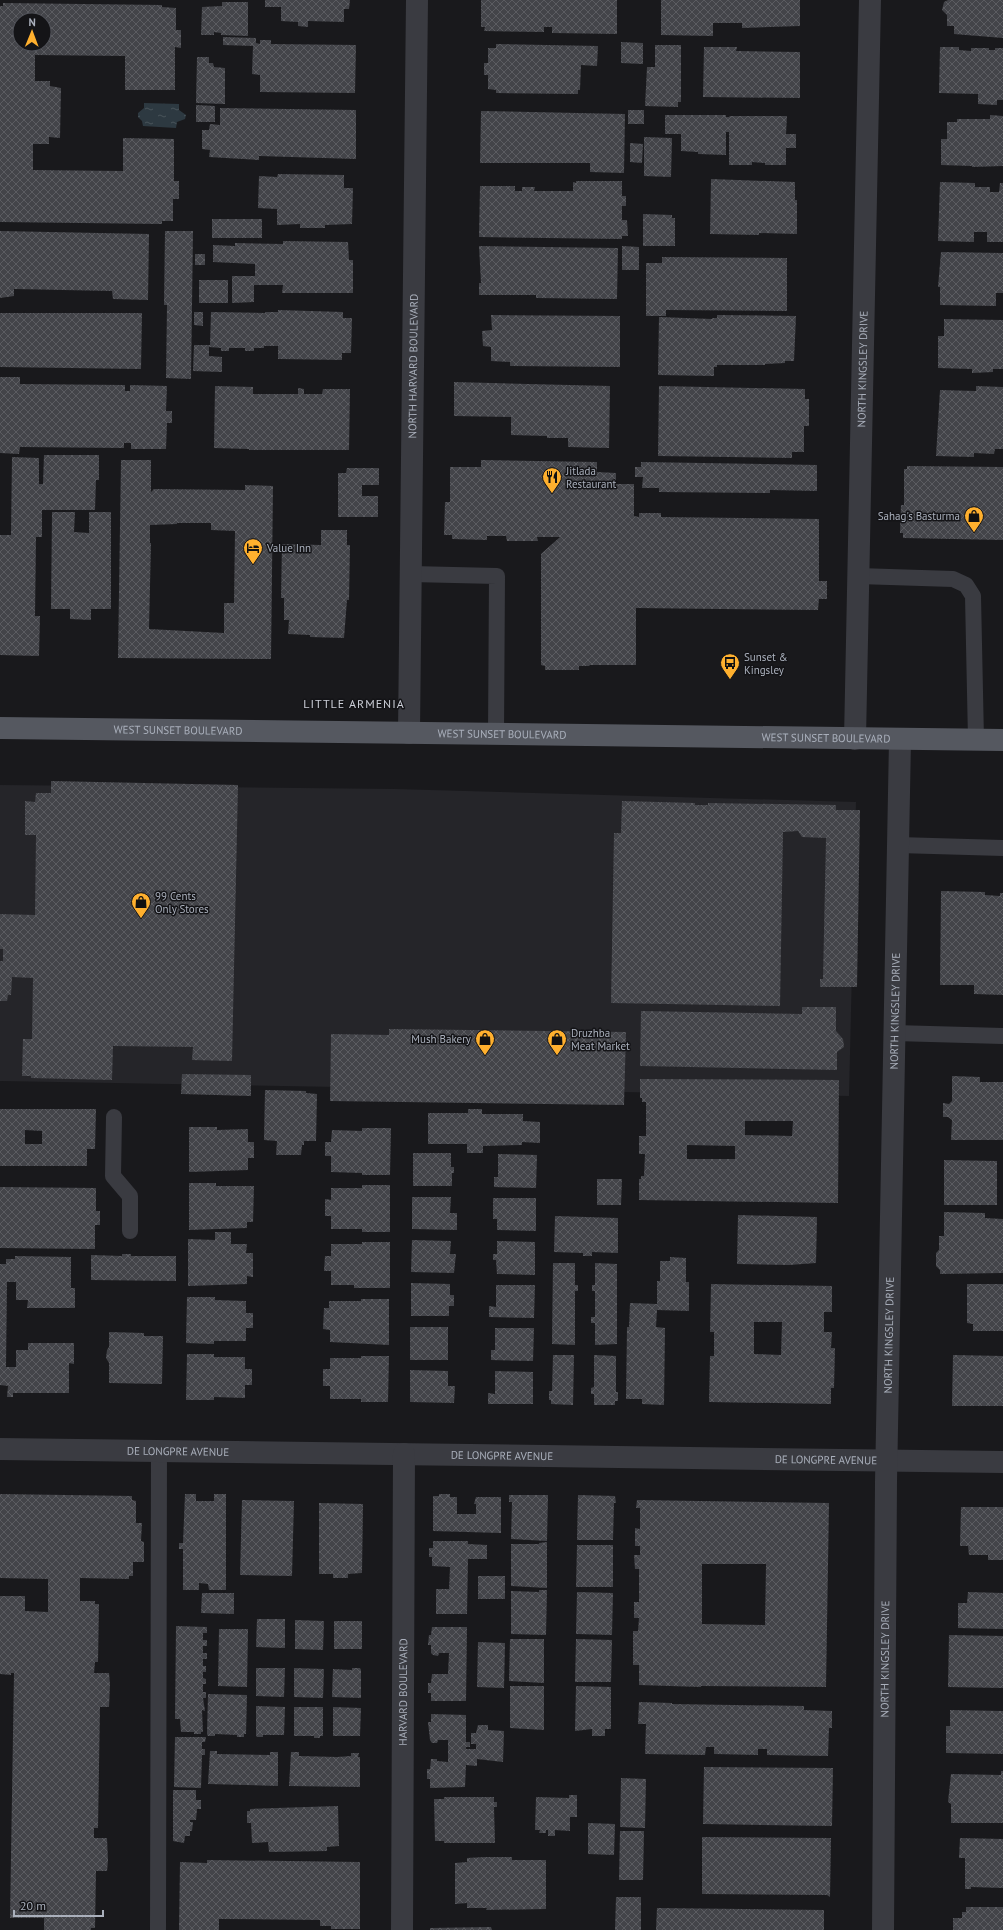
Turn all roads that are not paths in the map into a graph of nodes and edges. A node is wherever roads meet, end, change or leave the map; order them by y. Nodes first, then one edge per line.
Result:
1 (417, 0) edge
2 (870, 0) edge
3 (412, 574) junction
4 (858, 576) junction
5 (0, 728) edge
6 (409, 733) junction
7 (496, 734) junction
8 (855, 739) junction
9 (900, 740) junction
10 (976, 740) junction
11 (1003, 740) edge
12 (898, 845) junction
13 (1003, 848) edge
14 (894, 1033) junction
15 (1003, 1036) edge
16 (114, 1117) dead end
17 (130, 1231) dead end
18 (0, 1449) edge
19 (159, 1451) junction
20 (404, 1454) junction
21 (886, 1460) junction
22 (1003, 1462) edge
23 (158, 1930) edge
24 (402, 1930) edge
25 (883, 1930) edge

1 - 3 street, NORTH HARVARD BOULEVARD
2 - 4 street, NORTH KINGSLEY DRIVE
3 - 6 street, NORTH HARVARD BOULEVARD
3 - 7 lane
4 - 8 street, NORTH KINGSLEY DRIVE
4 - 10 lane
5 - 6 main road, WEST SUNSET BOULEVARD
6 - 7 main road, WEST SUNSET BOULEVARD
7 - 8 main road, WEST SUNSET BOULEVARD
8 - 9 main road, WEST SUNSET BOULEVARD
9 - 10 main road, WEST SUNSET BOULEVARD
9 - 12 street, NORTH KINGSLEY DRIVE
10 - 11 main road, WEST SUNSET BOULEVARD
12 - 13 lane
12 - 14 street, NORTH KINGSLEY DRIVE
14 - 15 lane
14 - 21 street, NORTH KINGSLEY DRIVE
16 - 17 lane
18 - 19 street, DE LONGPRE AVENUE
19 - 20 street, DE LONGPRE AVENUE
19 - 23 lane
20 - 21 street, DE LONGPRE AVENUE
20 - 24 street, HARVARD BOULEVARD
21 - 22 street, DE LONGPRE AVENUE
21 - 25 street, NORTH KINGSLEY DRIVE

